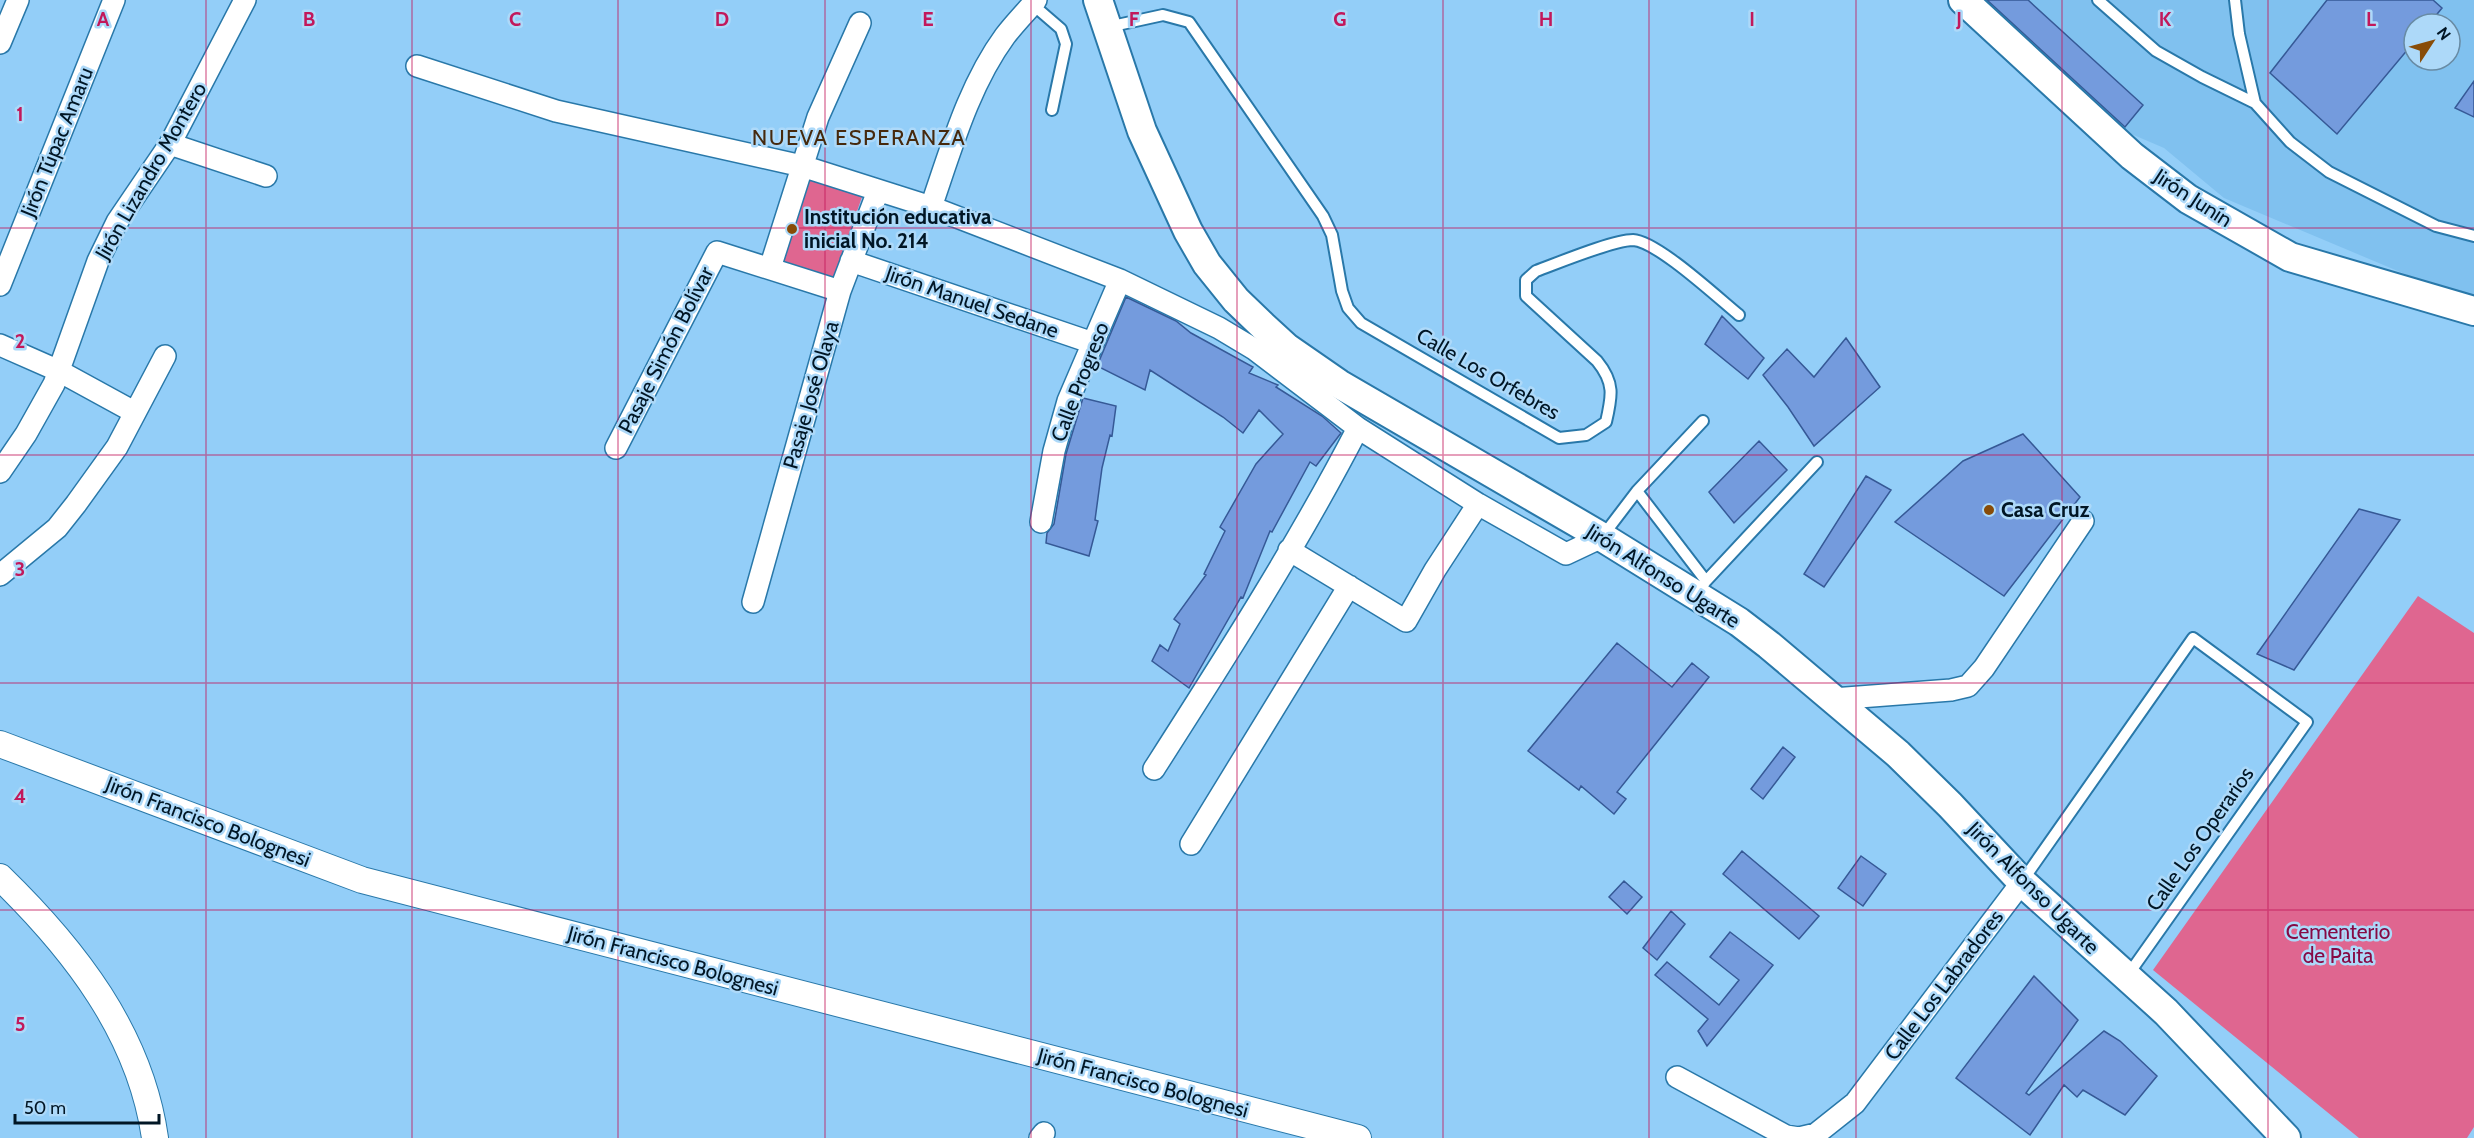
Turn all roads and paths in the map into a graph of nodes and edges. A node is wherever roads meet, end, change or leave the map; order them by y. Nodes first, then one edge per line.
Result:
1 (18, 0) edge
2 (114, 0) edge
3 (245, 0) edge
4 (1098, 0) edge
5 (1963, 0) edge
6 (2098, 0) edge
7 (2235, 0) edge
8 (1034, 2) edge
9 (860, 23) dead end
10 (1108, 27) junction
11 (0, 42) edge
12 (417, 66) dead end
13 (2255, 103) junction
14 (1052, 110) dead end
15 (170, 144) junction
16 (802, 166) junction
17 (266, 176) dead end
18 (878, 191) junction
19 (931, 207) junction
20 (2474, 236) edge
21 (851, 261) junction
22 (770, 268) junction
23 (1120, 280) junction
24 (0, 285) edge
25 (840, 291) junction
26 (2474, 310) edge
27 (1739, 315) dead end
28 (1093, 343) junction
29 (0, 345) edge
30 (165, 356) dead end
31 (59, 371) junction
32 (1334, 394) junction
33 (134, 412) junction
34 (1703, 421) dead end
35 (1358, 428) junction
36 (616, 448) dead end
37 (1817, 462) dead end
38 (0, 472) edge
39 (1637, 491) junction
40 (1478, 504) junction
41 (2083, 521) dead end
42 (1041, 522) dead end
43 (1602, 537) junction
44 (1289, 550) junction
45 (0, 575) edge
46 (1349, 586) junction
47 (1701, 589) junction
48 (753, 602) dead end
49 (1833, 699) junction
50 (2307, 722) joint
51 (0, 744) edge
52 (1154, 769) dead end
53 (1191, 844) dead end
54 (0, 877) edge
55 (2022, 882) junction
56 (2126, 978) junction
57 (1677, 1077) dead end
58 (155, 1138) edge
59 (1358, 1138) edge
60 (2286, 1138) edge

1 - 11 street
2 - 24 street, Jirón Túpac Amaru
3 - 15 street, Jirón Lizandro Montero
4 - 10 main road, Jirón Alfonso Ugarte
5 - 26 main road, Jirón Junín
6 - 13 lane
7 - 13 lane
8 - 14 lane
8 - 19 street
9 - 16 street
10 - 27 lane, Calle Los Orfebres
10 - 32 main road, Jirón Alfonso Ugarte
12 - 16 street
13 - 20 lane
15 - 17 street
15 - 31 street, Jirón Lizandro Montero
16 - 18 street
16 - 22 street
18 - 19 street
18 - 21 street, Pasaje José Olaya
19 - 23 street
21 - 25 street, Pasaje José Olaya
21 - 28 street, Jirón Manuel Sedane
22 - 25 street
22 - 36 street, Pasaje Simón Bolívar
23 - 28 street, Calle Progreso
23 - 32 street
25 - 48 street, Pasaje José Olaya
28 - 42 street, Calle Progreso
29 - 31 street
30 - 33 street
31 - 33 street
31 - 38 street, Jirón Lizandro Montero
32 - 35 street
32 - 43 main road, Jirón Alfonso Ugarte
33 - 45 street
34 - 39 lane
35 - 40 street
35 - 44 street
37 - 47 lane
39 - 43 lane
39 - 47 lane
40 - 43 street
40 - 46 street
41 - 49 street
43 - 47 main road, Jirón Alfonso Ugarte
44 - 46 street
44 - 52 street
46 - 53 street
47 - 49 main road, Jirón Alfonso Ugarte
49 - 55 main road, Jirón Alfonso Ugarte
50 - 55 lane, Calle Los Labradores
50 - 56 lane, Calle Los Operarios
51 - 59 street, Jirón Francisco Bolognesi
54 - 58 street
55 - 56 main road, Jirón Alfonso Ugarte
55 - 57 street, Calle Los Labradores
56 - 60 main road, Jirón Alfonso Ugarte

